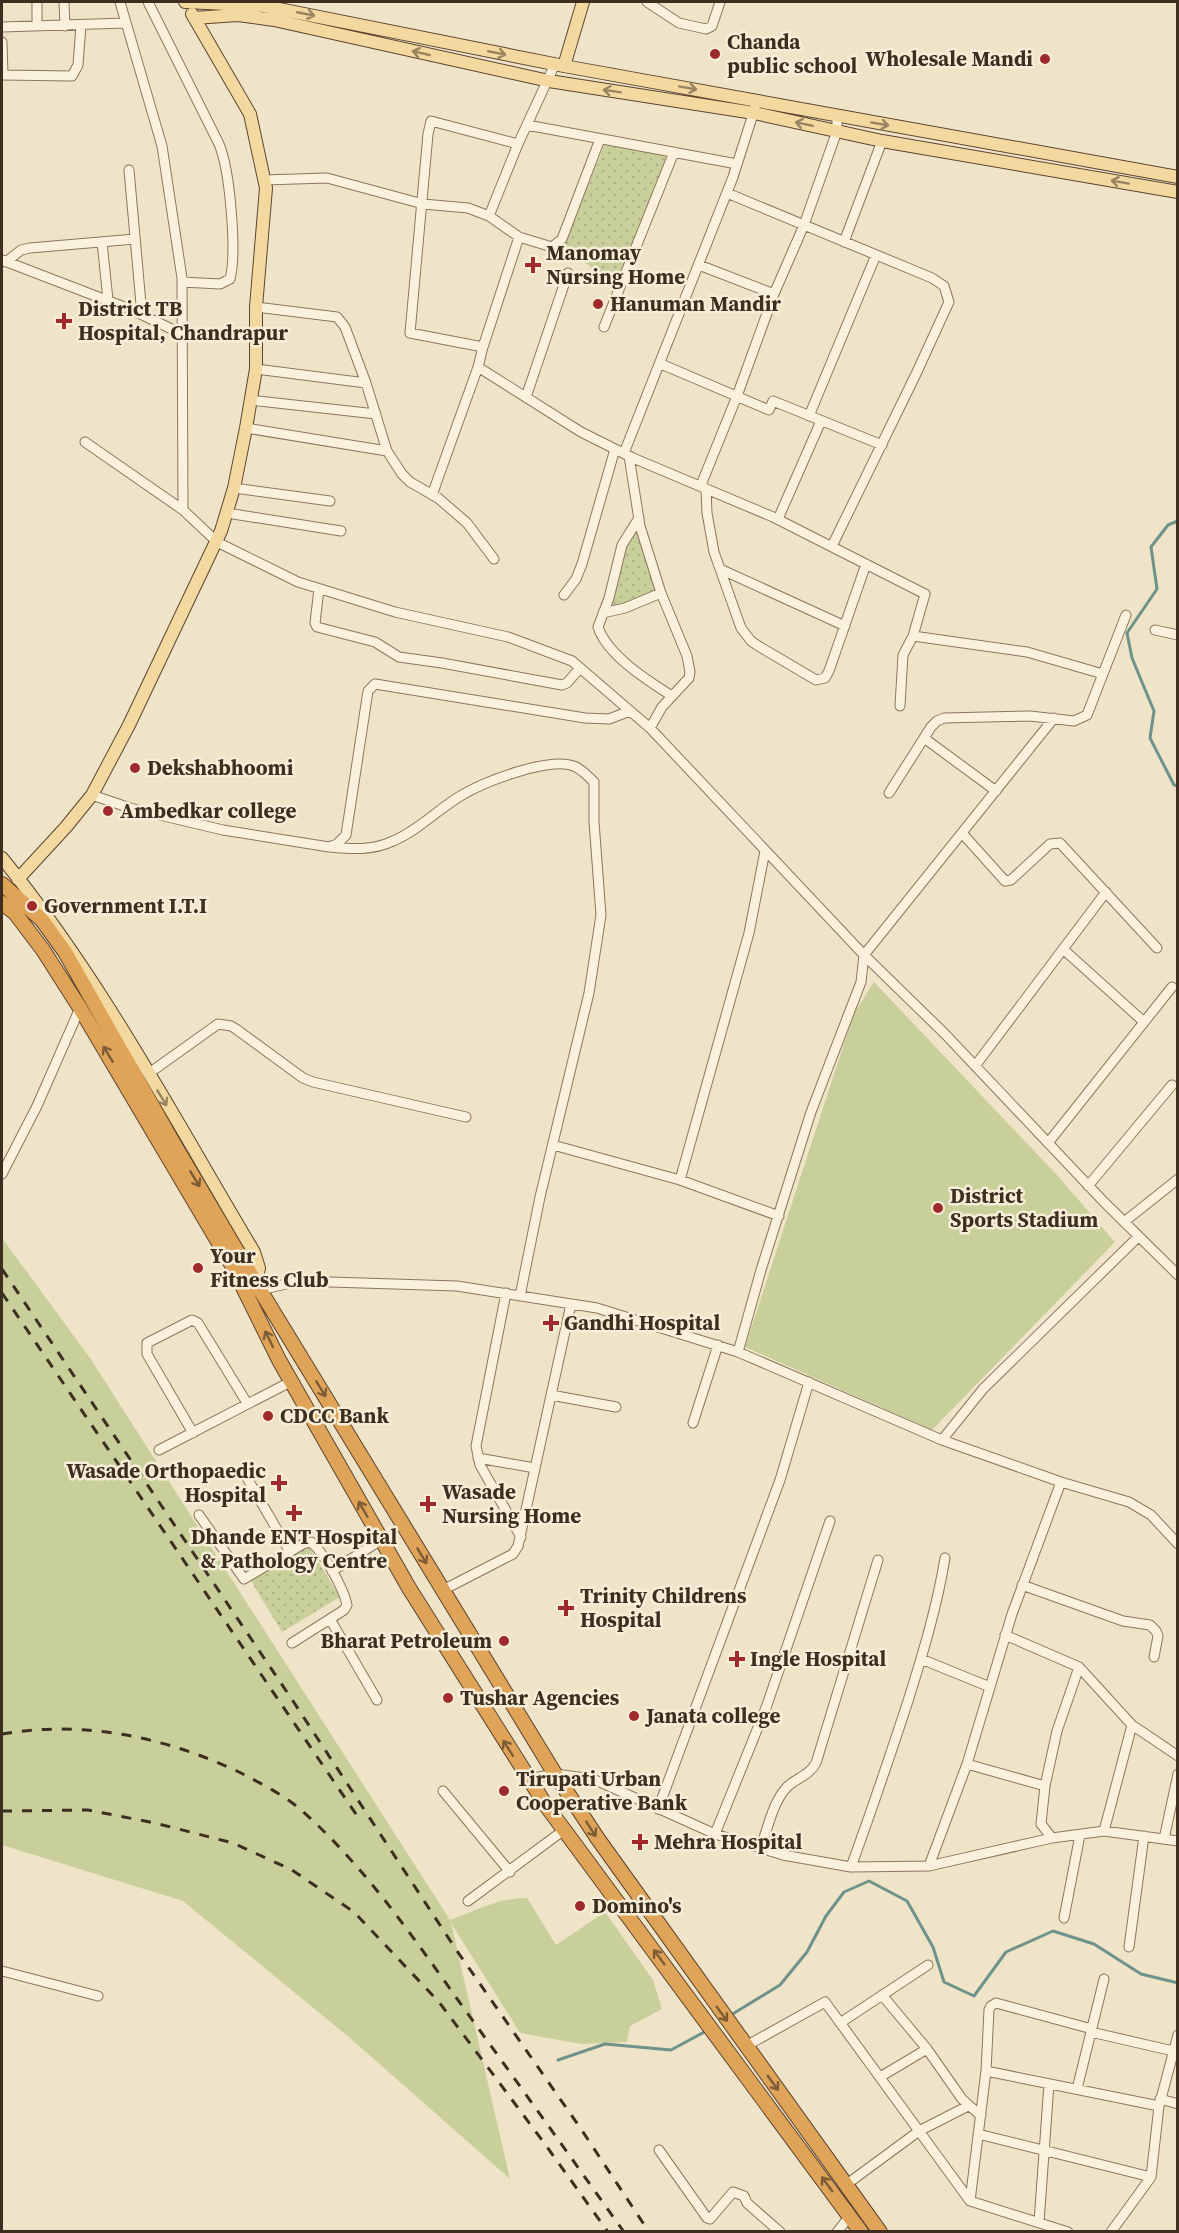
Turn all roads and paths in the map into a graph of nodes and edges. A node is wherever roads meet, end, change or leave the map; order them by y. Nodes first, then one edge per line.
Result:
1 (37, 2) edge
2 (64, 2) edge
3 (120, 2) edge
4 (148, 2) edge
5 (185, 2) edge
6 (583, 2) edge
7 (647, 2) edge
8 (720, 2) edge
9 (264, 4) edge
10 (194, 18) junction
11 (266, 19) junction
12 (126, 23) junction
13 (81, 25) junction
14 (37, 26) junction
15 (65, 26) junction
16 (2, 27) edge
17 (2, 42) edge
18 (560, 65) junction
19 (2, 75) edge
20 (549, 81) junction
21 (758, 100) junction
22 (754, 113) junction
23 (837, 116) junction
24 (526, 125) junction
25 (837, 131) junction
26 (600, 139) junction
27 (882, 141) junction
28 (518, 144) junction
29 (674, 152) junction
30 (737, 165) junction
31 (129, 170) dead end
32 (1178, 177) edge
33 (264, 180) junction
34 (1178, 192) edge
35 (727, 193) junction
36 (423, 204) junction
37 (489, 216) junction
38 (804, 225) junction
39 (519, 237) junction
40 (135, 239) junction
41 (102, 242) junction
42 (844, 242) junction
43 (876, 255) junction
44 (4, 261) edge
45 (699, 265) junction
46 (568, 273) dead end
47 (182, 282) junction
48 (774, 294) junction
49 (108, 300) junction
50 (256, 307) junction
51 (142, 315) junction
52 (604, 327) dead end
53 (182, 334) junction
54 (483, 347) junction
55 (661, 364) junction
56 (478, 367) junction
57 (256, 369) junction
58 (366, 383) junction
59 (737, 396) junction
60 (526, 397) junction
61 (250, 400) junction
62 (376, 414) junction
63 (809, 416) junction
64 (821, 421) junction
65 (246, 428) junction
66 (85, 442) dead end
67 (882, 445) junction
68 (387, 451) junction
69 (623, 452) junction
70 (234, 488) junction
71 (703, 488) junction
72 (432, 495) junction
73 (330, 501) dead end
74 (183, 510) junction
75 (227, 513) junction
76 (639, 518) junction
77 (778, 519) junction
78 (341, 531) dead end
79 (217, 542) junction
80 (832, 546) junction
81 (494, 559) dead end
82 (866, 564) junction
83 (720, 569) junction
84 (319, 589) junction
85 (661, 593) junction
86 (564, 595) dead end
87 (603, 613) junction
88 (1126, 615) dead end
89 (844, 626) junction
90 (1155, 630) dead end
91 (1178, 635) edge
92 (913, 636) junction
93 (580, 668) junction
94 (1103, 674) junction
95 (672, 696) junction
96 (900, 706) dead end
97 (630, 711) junction
98 (1054, 718) junction
99 (650, 728) junction
100 (924, 738) junction
101 (996, 791) junction
102 (888, 793) dead end
103 (92, 795) junction
104 (962, 833) junction
105 (329, 847) junction
106 (765, 851) junction
107 (2, 858) edge
108 (18, 879) junction
109 (2, 884) edge
110 (1106, 892) junction
111 (2, 903) edge
112 (1157, 948) dead end
113 (1063, 949) junction
114 (864, 955) junction
115 (1172, 987) dead end
116 (80, 1008) junction
117 (1144, 1022) junction
118 (975, 1066) junction
119 (148, 1074) junction
120 (1172, 1085) dead end
121 (466, 1117) dead end
122 (1048, 1143) junction
123 (553, 1145) junction
124 (2, 1174) edge
125 (1178, 1179) edge
126 (680, 1180) junction
127 (1088, 1186) junction
128 (779, 1216) junction
129 (1124, 1222) junction
130 (1138, 1237) junction
131 (1178, 1275) edge
132 (258, 1286) junction
133 (506, 1293) junction
134 (520, 1296) junction
135 (571, 1304) junction
136 (718, 1345) junction
137 (738, 1352) junction
138 (292, 1381) junction
139 (809, 1382) junction
140 (551, 1395) junction
141 (247, 1403) junction
142 (616, 1407) dead end
143 (693, 1423) dead end
144 (193, 1433) junction
145 (942, 1440) junction
146 (159, 1450) dead end
147 (478, 1458) junction
148 (535, 1468) junction
149 (243, 1472) dead end
150 (1061, 1482) junction
151 (199, 1515) dead end
152 (830, 1521) dead end
153 (521, 1537) junction
154 (381, 1540) junction
155 (1178, 1544) edge
156 (290, 1552) junction
157 (945, 1558) dead end
158 (878, 1560) dead end
159 (332, 1571) junction
160 (1022, 1585) junction
161 (443, 1590) junction
162 (330, 1619) junction
163 (1005, 1635) junction
164 (292, 1643) dead end
165 (1154, 1657) dead end
166 (921, 1659) junction
167 (1079, 1667) junction
168 (990, 1687) junction
169 (376, 1700) dead end
170 (1132, 1725) junction
171 (1178, 1756) edge
172 (967, 1764) junction
173 (555, 1774) junction
174 (1178, 1774) edge
175 (528, 1779) junction
176 (1045, 1786) junction
177 (443, 1791) dead end
178 (658, 1809) junction
179 (564, 1830) junction
180 (1104, 1832) junction
181 (715, 1834) junction
182 (1080, 1835) junction
183 (1144, 1836) junction
184 (1052, 1838) junction
185 (1164, 1839) junction
186 (1178, 1841) edge
187 (760, 1849) junction
188 (929, 1866) junction
189 (851, 1867) junction
190 (510, 1872) junction
191 (468, 1901) dead end
192 (1064, 1918) dead end
193 (1129, 1947) dead end
194 (928, 1965) dead end
195 (2, 1971) edge
196 (1104, 1979) dead end
197 (882, 1995) junction
198 (98, 1996) dead end
199 (840, 2023) junction
200 (1092, 2031) junction
201 (1178, 2035) edge
202 (742, 2041) junction
203 (927, 2049) junction
204 (1173, 2051) junction
205 (986, 2071) junction
206 (880, 2076) junction
207 (1049, 2084) junction
208 (1077, 2089) junction
209 (1160, 2102) junction
210 (1178, 2104) edge
211 (968, 2106) junction
212 (981, 2116) junction
213 (919, 2131) junction
214 (978, 2134) junction
215 (659, 2150) dead end
216 (1045, 2150) junction
217 (1151, 2177) junction
218 (847, 2184) junction
219 (970, 2202) junction
220 (850, 2216) junction
221 (1039, 2223) junction
222 (780, 2232) edge
223 (837, 2232) edge
224 (861, 2232) edge
225 (880, 2232) edge
226 (1068, 2232) edge
227 (1111, 2232) edge

1 - 14 street
2 - 15 street
3 - 12 street
4 - 47 street
5 - 9 main road
5 - 10 main road
6 - 18 main road
7 - 8 street
9 - 11 street
9 -> 18 main road
10 - 11 main road
10 - 33 main road
20 -> 11 main road
12 - 13 street
12 - 47 street
13 - 15 street
13 - 19 street
14 - 15 street
14 - 16 street
17 - 19 street
18 - 20 street
18 -> 21 main road
22 -> 20 main road
20 - 24 street
21 - 22 street
21 - 23 main road
25 -> 22 main road
22 - 30 street
23 - 25 street
23 -> 32 main road
24 - 26 street
24 - 28 street
25 - 27 main road
25 - 38 street
26 - 29 street
26 - 39 street
34 -> 27 main road
27 - 42 street
28 - 36 street
28 - 37 street
29 - 30 street
29 - 52 street
30 - 35 street
31 - 40 street
33 - 36 street
33 - 50 main road
35 - 38 street
35 - 45 street
36 - 37 street
36 - 54 street
37 - 39 street
38 - 42 street
38 - 48 street
39 - 54 street
40 - 41 street
40 - 51 street
41 - 44 street
41 - 49 street
42 - 43 street
43 - 63 street
43 - 67 street
44 - 49 street
45 - 48 street
45 - 55 street
46 - 60 street
47 - 53 street
48 - 59 street
49 - 51 street
50 - 57 main road
50 - 58 street
51 - 53 street
53 - 74 street
54 - 56 street
55 - 59 street
55 - 69 street
56 - 60 street
56 - 72 street
57 - 58 street
57 - 61 main road
58 - 62 street
59 - 63 street
59 - 71 street
60 - 69 street
61 - 62 street
61 - 65 main road
62 - 68 street
63 - 64 street
64 - 67 street
64 - 77 street
65 - 68 street
65 - 70 main road
66 - 74 street
67 - 80 street
68 - 72 street
69 - 71 street
69 - 76 street
69 - 86 street
70 - 73 street
70 - 75 main road
71 - 77 street
71 - 83 street
72 - 81 street
74 - 79 street
75 - 78 street
75 - 79 main road
76 - 85 street
76 - 87 street
77 - 80 street
79 - 84 street
79 - 103 main road
80 - 82 street
82 - 89 street
82 - 92 street
83 - 89 street
83 - 89 street
84 - 93 street
84 - 93 street
85 - 87 street
85 - 95 street
87 - 95 street
88 - 94 street
90 - 91 street
92 - 94 street
92 - 96 street
93 - 97 street
94 - 98 street
95 - 99 street
97 - 99 street
97 - 105 street
98 - 100 street
98 - 101 street
99 - 106 street
100 - 101 street
100 - 102 street
101 - 104 street
103 - 105 street
103 - 108 main road
104 - 110 street
104 - 114 street
105 - 123 street
106 - 114 street
106 - 126 street
107 - 108 main road
108 - 119 main road
109 -> 132 highway
110 - 112 street
110 - 113 street
111 - 116 highway
113 - 117 street
113 - 118 street
114 - 118 street
114 - 128 street
115 - 117 street
116 - 124 street
138 -> 116 highway
117 - 122 street
118 - 122 street
119 - 121 street
119 -> 132 main road
120 - 127 street
122 - 127 street
123 - 126 street
123 - 134 street
125 - 129 street
126 - 128 street
127 - 129 street
128 - 137 street
129 - 130 street
130 - 131 street
130 - 145 street
132 - 133 street
132 -> 161 highway
133 - 134 street
133 - 147 street
134 - 135 street
135 - 136 street
135 - 140 street
136 - 137 street
136 - 143 street
137 - 139 street
138 - 141 street
154 -> 138 highway
139 - 145 street
139 - 178 street
140 - 142 street
140 - 148 street
141 - 144 street
141 - 144 street
144 - 146 street
145 - 150 street
147 - 148 street
147 - 153 street
148 - 153 street
149 - 156 street
150 - 155 street
150 - 160 street
151 - 156 street
152 - 181 street
153 - 161 street
154 - 159 street
175 -> 154 highway
156 - 159 street
157 - 166 street
158 - 187 street
159 - 162 street
160 - 163 street
160 - 165 street
161 - 173 highway
162 - 164 street
162 - 169 street
163 - 167 street
163 - 168 street
166 - 168 street
166 - 189 street
167 - 170 street
167 - 176 street
168 - 172 street
170 - 171 street
170 - 180 street
172 - 176 street
172 - 188 street
173 - 175 street
173 - 178 street
173 -> 202 highway
174 - 185 street
175 - 179 highway
176 - 184 street
177 - 190 street
178 - 181 street
179 - 190 street
220 -> 179 highway
180 - 182 street
180 - 183 street
181 - 187 street
182 - 184 street
182 - 192 street
183 - 185 street
183 - 193 street
184 - 188 street
185 - 186 street
187 - 189 street
188 - 189 street
190 - 191 street
194 - 197 street
195 - 198 street
196 - 200 street
197 - 199 street
197 - 203 street
199 - 202 street
199 - 206 street
200 - 204 street
200 - 205 street
200 - 208 street
201 - 204 street
202 -> 218 highway
203 - 206 street
203 - 211 street
204 - 209 street
205 - 207 street
205 - 212 street
206 - 213 street
207 - 208 street
207 - 216 street
208 - 209 street
209 - 210 street
209 - 217 street
211 - 212 street
211 - 213 street
212 - 214 street
213 - 218 street
213 - 219 street
214 - 216 street
214 - 219 street
215 - 222 street
216 - 217 street
216 - 221 street
217 - 227 street
218 - 225 highway
219 - 221 street
220 - 223 street
220 - 224 highway
221 - 226 street

